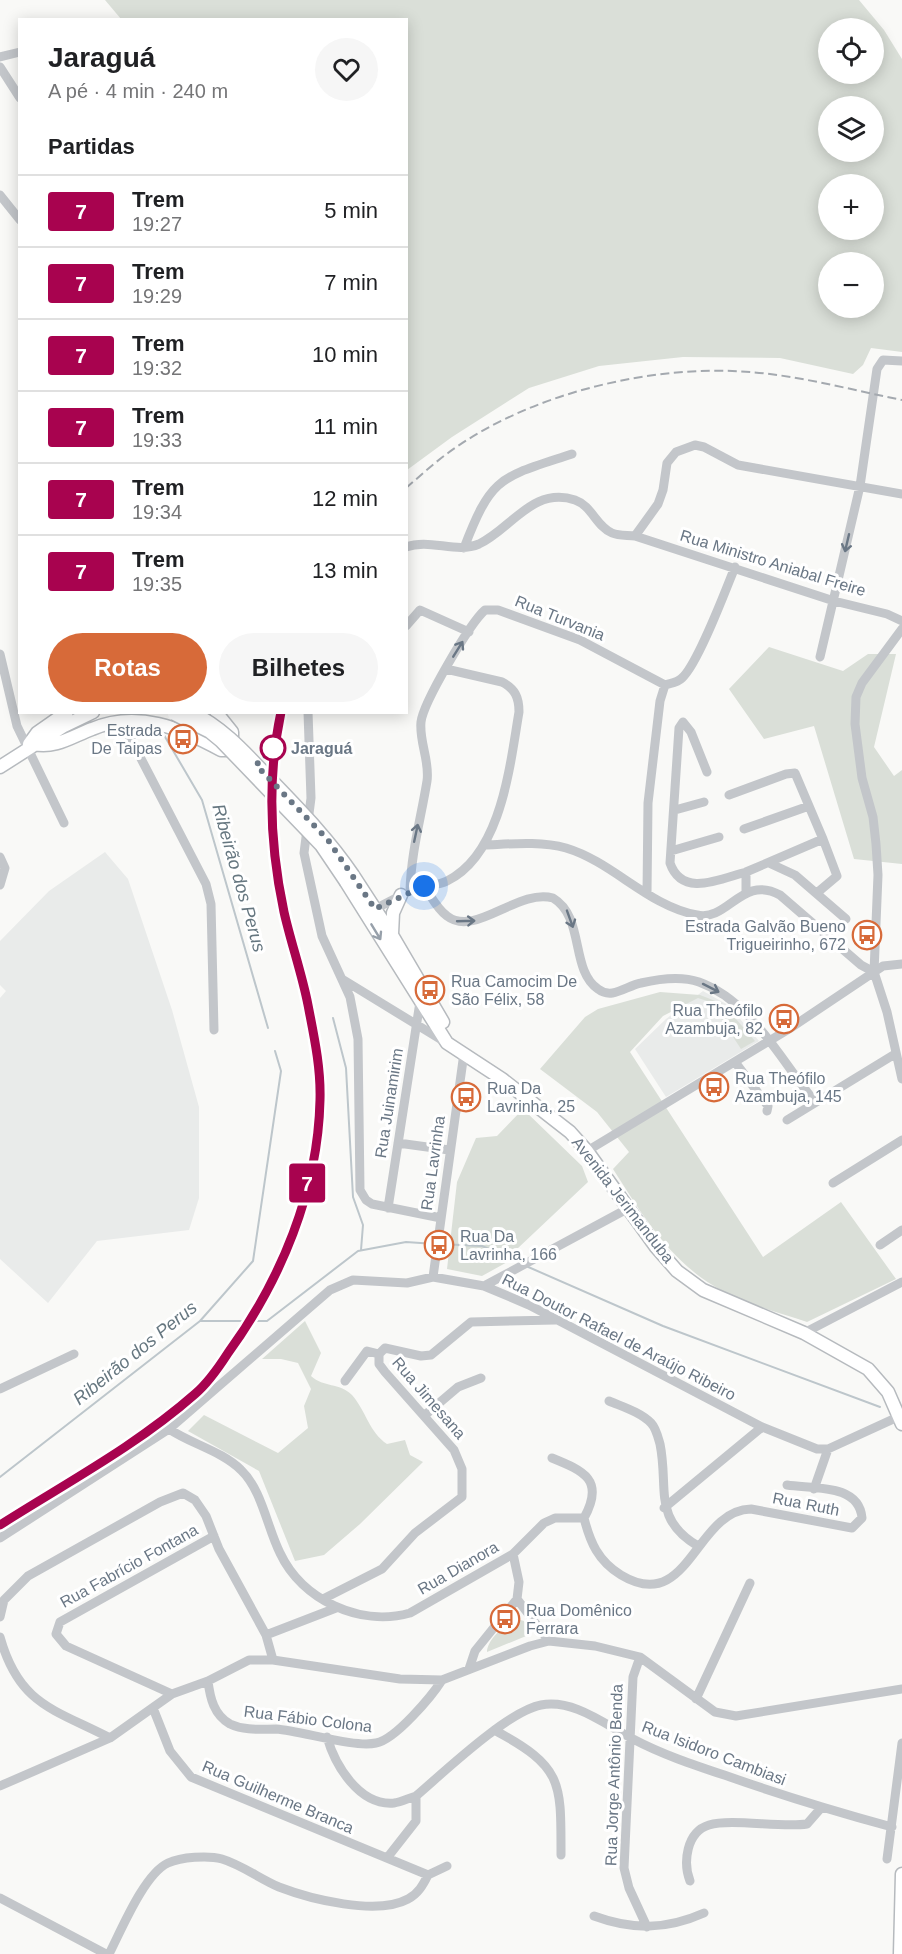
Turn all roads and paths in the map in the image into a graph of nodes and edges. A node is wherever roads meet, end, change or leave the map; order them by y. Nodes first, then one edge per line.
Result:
1 (18, 52) edge
2 (0, 57) edge
3 (0, 67) edge
4 (18, 95) edge
5 (0, 195) edge
6 (18, 218) edge
7 (902, 361) edge
8 (572, 454) dead end
9 (860, 486) junction
10 (902, 494) edge
11 (635, 536) junction
12 (408, 547) edge
13 (464, 548) junction
14 (735, 567) junction
15 (834, 601) junction
16 (902, 621) edge
17 (408, 624) edge
18 (902, 629) edge
19 (469, 632) junction
20 (0, 654) edge
21 (820, 657) dead end
22 (446, 669) junction
23 (664, 685) junction
24 (64, 714) edge
25 (89, 714) edge
26 (174, 714) edge
27 (194, 714) edge
28 (218, 714) edge
29 (308, 714) edge
30 (122, 722) junction
31 (31, 746) junction
32 (0, 767) edge
33 (707, 772) dead end
34 (729, 795) dead end
35 (704, 802) dead end
36 (809, 806) junction
37 (675, 810) junction
38 (64, 823) dead end
39 (744, 829) dead end
40 (719, 837) dead end
41 (822, 839) junction
42 (484, 845) junction
43 (671, 851) junction
44 (0, 856) edge
45 (769, 863) junction
46 (746, 872) junction
47 (349, 878) junction
48 (0, 885) edge
49 (424, 886) junction
50 (746, 892) junction
51 (818, 892) junction
52 (405, 893) junction
53 (647, 893) junction
54 (375, 909) junction
55 (846, 919) dead end
56 (392, 935) junction
57 (902, 964) edge
58 (874, 972) junction
59 (342, 979) junction
60 (420, 1002) junction
61 (416, 1024) junction
62 (214, 1030) dead end
63 (768, 1042) junction
64 (456, 1048) junction
65 (895, 1054) junction
66 (735, 1062) junction
67 (902, 1078) edge
68 (815, 1102) junction
69 (767, 1111) dead end
70 (787, 1120) dead end
71 (902, 1140) edge
72 (398, 1143) junction
73 (449, 1150) junction
74 (588, 1151) junction
75 (833, 1183) dead end
76 (388, 1208) junction
77 (627, 1209) junction
78 (441, 1218) junction
79 (902, 1230) edge
80 (880, 1245) dead end
81 (433, 1277) junction
82 (902, 1282) edge
83 (484, 1286) junction
84 (557, 1320) junction
85 (804, 1333) junction
86 (74, 1354) dead end
87 (379, 1354) junction
88 (481, 1378) dead end
89 (345, 1381) dead end
90 (0, 1389) edge
91 (609, 1401) dead end
92 (424, 1415) junction
93 (901, 1418) edge
94 (762, 1427) junction
95 (169, 1429) junction
96 (828, 1449) junction
97 (552, 1458) dead end
98 (787, 1485) dead end
99 (814, 1489) junction
100 (664, 1508) junction
101 (585, 1518) junction
102 (214, 1536) junction
103 (0, 1538) edge
104 (698, 1546) junction
105 (513, 1554) junction
106 (750, 1583) dead end
107 (323, 1599) junction
108 (517, 1599) junction
109 (336, 1608) junction
110 (0, 1617) edge
111 (266, 1635) junction
112 (0, 1637) edge
113 (549, 1641) junction
114 (640, 1657) junction
115 (273, 1660) junction
116 (469, 1669) junction
117 (442, 1680) junction
118 (208, 1681) junction
119 (902, 1689) edge
120 (172, 1694) junction
121 (696, 1699) junction
122 (153, 1708) junction
123 (496, 1731) junction
124 (327, 1737) junction
125 (110, 1738) junction
126 (631, 1738) junction
127 (902, 1743) edge
128 (0, 1786) edge
129 (416, 1796) junction
130 (821, 1808) junction
131 (892, 1827) junction
132 (561, 1855) dead end
133 (387, 1858) junction
134 (887, 1859) dead end
135 (447, 1866) dead end
136 (902, 1874) edge
137 (428, 1875) junction
138 (690, 1881) dead end
139 (0, 1898) edge
140 (704, 1913) dead end
141 (594, 1916) dead end
142 (647, 1927) junction
143 (107, 1954) edge
144 (900, 1954) edge

1 - 2 street
3 - 4 street
5 - 6 street
7 - 9 street
8 - 13 street
9 - 10 street
9 - 11 street
9 -> 15 street
11 - 13 street, Rua Ministro Aniabal Freire
11 - 14 street, Rua Ministro Aniabal Freire
12 - 13 street
14 - 15 street, Rua Ministro Aniabal Freire
14 - 23 street
15 - 16 street, Rua Ministro Aniabal Freire
15 - 21 street
17 - 19 street
18 - 58 street
22 -> 19 street, Rua Turvania
19 - 23 street, Rua Turvania
20 - 31 street
22 - 42 street
52 -> 22 street, Rua Turvania
23 - 53 street
24 - 31 main road
25 - 31 main road
26 - 47 main road, bridge
27 - 47 main road, bridge
28 - 30 main road
29 - 59 street
30 - 31 main road
30 - 62 street
31 - 32 main road
31 - 38 street
33 - 37 street
34 - 36 street
35 - 37 street
36 - 39 street
36 - 41 street
37 - 43 street
40 - 43 street
41 - 45 street
41 - 51 street
42 - 49 street
42 - 53 street
43 - 46 street
44 - 48 street
45 - 46 street
45 - 51 street
46 - 50 street
47 - 54 main road
47 -> 60 main road
49 - 52 street
49 -> 63 street
50 - 53 street
50 - 58 street
51 - 55 street
52 - 54 street
52 - 56 main road
54 - 56 main road
56 - 64 main road
57 - 58 street
58 - 63 street
58 - 65 street
59 - 61 street
59 - 76 street
60 - 61 street, Rua Juinamirim
60 - 64 main road
61 - 64 street
61 - 72 street, Rua Juinamirim
63 - 66 street
63 - 68 street
64 - 73 street, Rua Lavrinha
64 - 74 main road, Avenida Jerimanduba
65 - 67 street
65 - 68 street
66 - 69 street
66 - 74 street
68 - 70 street
71 - 75 street
72 - 73 street
72 - 76 street, Rua Juinamirim
73 - 78 street, Rua Lavrinha
74 - 77 main road, Avenida Jerimanduba
76 - 78 street
77 - 83 street
77 - 85 main road, Avenida Jerimanduba
78 - 81 street, Rua Lavrinha
79 - 80 street
81 - 83 street, Rua Doutor Rafael de Araújo Ribeiro
81 - 95 street, Rua Doutor Rafael de Araújo Ribeiro
82 - 85 street
83 - 84 street, Rua Doutor Rafael de Araújo Ribeiro
84 - 87 street
84 - 94 street, Rua Doutor Rafael de Araújo Ribeiro
85 - 93 main road, Avenida Jerimanduba
86 - 90 street
87 - 89 street
87 - 92 street, Rua Jimesana
88 - 92 street
91 - 100 street
92 - 107 street, Rua Jimesana
93 - 96 street
94 - 96 street, Rua Doutor Rafael de Araújo Ribeiro
94 - 100 street
95 - 103 street, Rua Doutor Rafael de Araújo Ribeiro
95 - 107 street
96 - 99 street
97 - 101 street
98 - 99 street, Rua Ruth
99 - 104 street, Rua Ruth
100 - 104 street
101 - 104 street
101 - 105 street, Rua Dianora
102 - 110 street
102 - 111 street
102 - 120 street, Rua Fabrício Fontana
105 - 108 street
105 - 109 street, Rua Dianora
106 - 121 street
107 - 109 street
108 - 113 street
108 - 116 street
109 - 111 street
111 - 115 street
112 - 125 street
113 - 114 street
113 - 116 street
114 - 121 street
114 - 126 street, Rua Jorge Antônio Benda
115 - 117 street
115 - 118 street
116 - 117 street
117 - 124 street, Rua Fábio Colona
118 - 120 street
118 - 124 street, Rua Fábio Colona
119 - 121 street
120 - 122 street
122 - 125 street
122 - 133 street, Rua Guilherme Branca
123 - 126 street, Rua Isidoro Cambiasi
123 - 129 street, Rua Isidoro Cambiasi
123 - 132 street
124 - 129 street
125 - 128 street
126 - 130 street, Rua Isidoro Cambiasi
126 - 142 street, Rua Jorge Antônio Benda
127 - 131 street
129 - 133 street
130 - 131 street, Rua Isidoro Cambiasi
130 - 138 street
131 - 134 street
133 - 137 street, Rua Guilherme Branca
135 - 137 street
136 - 144 main road
137 - 143 street
139 - 143 street
140 - 142 street
141 - 142 street

